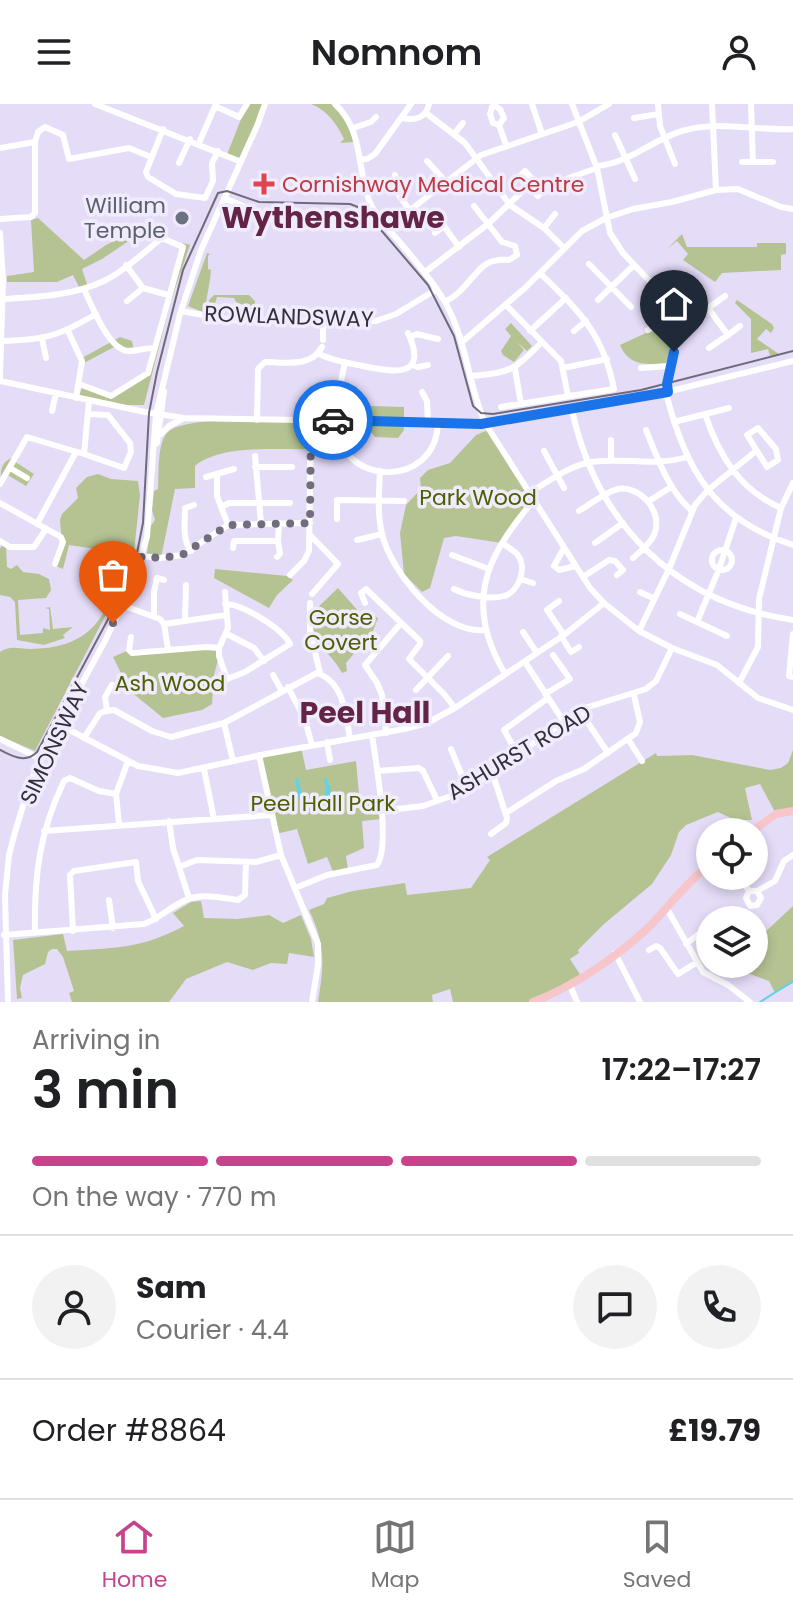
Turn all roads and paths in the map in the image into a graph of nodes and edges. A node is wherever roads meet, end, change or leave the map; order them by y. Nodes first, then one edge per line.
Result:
1 (95, 104) edge
2 (128, 104) edge
3 (247, 104) edge
4 (265, 104) edge
5 (335, 104) edge
6 (411, 104) edge
7 (429, 104) edge
8 (532, 104) edge
9 (572, 104) edge
10 (609, 104) edge
11 (658, 104) edge
12 (712, 104) edge
13 (751, 104) edge
14 (216, 105) edge
15 (426, 113) junction
16 (124, 114) junction
17 (659, 114) junction
18 (376, 117) dead end
19 (402, 118) junction
20 (634, 118) dead end
21 (578, 122) junction
22 (463, 123) dead end
23 (499, 125) dead end
24 (712, 125) junction
25 (353, 128) junction
26 (752, 128) junction
27 (163, 129) junction
28 (793, 129) edge
29 (454, 134) junction
30 (542, 134) junction
31 (615, 135) dead end
32 (664, 138) junction
33 (190, 139) junction
34 (35, 142) junction
35 (199, 143) junction
36 (506, 145) junction
37 (0, 148) edge
38 (218, 151) junction
39 (151, 157) junction
40 (477, 158) junction
41 (627, 159) junction
42 (360, 160) junction
43 (239, 161) junction
44 (427, 161) dead end
45 (742, 162) dead end
46 (753, 162) junction
47 (773, 162) dead end
48 (179, 163) dead end
49 (675, 164) dead end
50 (597, 167) junction
51 (395, 175) dead end
52 (635, 179) dead end
53 (446, 182) junction
54 (529, 185) dead end
55 (569, 187) dead end
56 (716, 190) junction
57 (224, 198) junction
58 (510, 205) junction
59 (243, 206) dead end
60 (474, 206) dead end
61 (793, 209) edge
62 (411, 212) junction
63 (555, 214) dead end
64 (606, 218) junction
65 (0, 219) edge
66 (488, 224) junction
67 (387, 228) junction
68 (544, 228) junction
69 (0, 233) edge
70 (435, 233) dead end
71 (502, 242) junction
72 (459, 247) junction
73 (564, 248) junction
74 (1, 252) edge
75 (499, 258) junction
76 (589, 264) dead end
77 (126, 265) junction
78 (634, 265) junction
79 (425, 272) junction
80 (540, 273) junction
81 (612, 286) junction
82 (143, 288) junction
83 (84, 289) junction
84 (437, 289) junction
85 (168, 295) junction
86 (725, 296) dead end
87 (566, 298) junction
88 (2, 299) edge
89 (598, 300) dead end
90 (127, 301) dead end
91 (445, 302) junction
92 (506, 305) junction
93 (631, 307) dead end
94 (708, 308) junction
95 (181, 311) junction
96 (96, 314) junction
97 (679, 315) junction
98 (1, 318) edge
99 (323, 321) junction
100 (586, 321) junction
101 (683, 326) junction
102 (740, 326) dead end
103 (648, 330) dead end
104 (68, 331) junction
105 (530, 331) junction
106 (574, 331) dead end
107 (728, 335) junction
108 (42, 339) junction
109 (438, 339) dead end
110 (1, 341) edge
111 (462, 342) junction
112 (541, 343) junction
113 (321, 347) junction
114 (154, 348) junction
115 (709, 348) dead end
116 (46, 358) dead end
117 (607, 359) junction
118 (793, 361) edge
119 (345, 362) junction
120 (412, 365) junction
121 (428, 365) dead end
122 (670, 366) junction
123 (563, 368) junction
124 (641, 368) dead end
125 (515, 369) junction
126 (471, 376) junction
127 (0, 379) edge
128 (164, 380) junction
129 (79, 384) junction
130 (340, 386) dead end
131 (164, 391) junction
132 (422, 392) dead end
133 (667, 392) junction
134 (56, 393) junction
135 (568, 396) junction
136 (76, 398) junction
137 (89, 401) junction
138 (521, 404) junction
139 (501, 407) dead end
140 (729, 408) dead end
141 (572, 410) junction
142 (52, 411) dead end
143 (88, 414) junction
144 (156, 414) junction
145 (705, 414) junction
146 (184, 418) junction
147 (257, 420) junction
148 (311, 420) junction
149 (334, 420) junction
150 (674, 422) junction
151 (428, 423) junction
152 (438, 423) junction
153 (485, 423) junction
154 (646, 430) dead end
155 (611, 440) dead end
156 (156, 445) junction
157 (544, 451) dead end
158 (756, 451) junction
159 (76, 452) junction
160 (84, 454) junction
161 (255, 456) dead end
162 (687, 457) junction
163 (611, 460) junction
164 (587, 463) junction
165 (660, 464) junction
166 (255, 467) junction
167 (292, 467) dead end
168 (10, 468) junction
169 (234, 469) dead end
170 (731, 470) junction
171 (380, 471) junction
172 (217, 476) junction
173 (558, 476) junction
174 (206, 477) dead end
175 (27, 478) dead end
176 (793, 483) edge
177 (0, 484) edge
178 (671, 487) junction
179 (564, 488) dead end
180 (708, 490) junction
181 (528, 494) junction
182 (604, 496) junction
183 (379, 501) junction
184 (404, 501) dead end
185 (533, 501) junction
186 (649, 501) junction
187 (258, 503) junction
188 (290, 503) dead end
189 (1, 505) edge
190 (194, 505) dead end
191 (221, 507) junction
192 (781, 508) junction
193 (579, 511) dead end
194 (692, 511) junction
195 (736, 518) junction
196 (337, 519) dead end
197 (261, 523) junction
198 (279, 523) junction
199 (310, 523) junction
200 (623, 523) junction
201 (37, 524) junction
202 (228, 525) junction
203 (46, 529) junction
204 (382, 534) junction
205 (311, 536) junction
206 (774, 539) junction
207 (357, 540) dead end
208 (0, 541) edge
209 (278, 541) junction
210 (502, 543) junction
211 (595, 543) dead end
212 (793, 545) edge
213 (644, 547) junction
214 (233, 548) dead end
215 (564, 548) junction
216 (191, 551) junction
217 (725, 551) junction
218 (452, 555) dead end
219 (142, 556) junction
220 (277, 557) dead end
221 (633, 558) dead end
222 (55, 564) dead end
223 (575, 566) junction
224 (489, 569) junction
225 (669, 569) junction
226 (719, 569) junction
227 (290, 575) dead end
228 (617, 575) dead end
229 (583, 577) junction
230 (157, 578) dead end
231 (520, 579) junction
232 (533, 583) dead end
233 (197, 588) dead end
234 (454, 589) dead end
235 (225, 592) dead end
236 (640, 592) dead end
237 (312, 594) dead end
238 (483, 596) junction
239 (709, 596) junction
240 (653, 598) junction
241 (559, 601) dead end
242 (310, 603) dead end
243 (365, 603) dead end
244 (604, 603) junction
245 (225, 604) junction
246 (122, 605) junction
247 (680, 614) dead end
248 (757, 614) junction
249 (154, 615) junction
250 (226, 615) junction
251 (185, 619) junction
252 (793, 620) edge
253 (697, 622) junction
254 (401, 623) junction
255 (164, 624) junction
256 (485, 630) junction
257 (639, 631) junction
258 (523, 632) dead end
259 (227, 634) junction
260 (793, 634) edge
261 (562, 636) junction
262 (727, 636) dead end
263 (131, 637) dead end
264 (579, 647) dead end
265 (219, 648) junction
266 (672, 648) junction
267 (168, 649) junction
268 (537, 653) junction
269 (553, 655) dead end
270 (448, 656) dead end
271 (264, 661) junction
272 (525, 662) junction
273 (792, 666) edge
274 (320, 673) junction
275 (505, 673) junction
276 (273, 675) dead end
277 (793, 677) edge
278 (427, 678) junction
279 (227, 679) junction
280 (219, 683) dead end
281 (739, 683) junction
282 (112, 685) dead end
283 (285, 689) junction
284 (419, 690) dead end
285 (634, 695) junction
286 (547, 696) junction
287 (455, 708) junction
288 (793, 710) edge
289 (107, 711) junction
290 (580, 711) junction
291 (564, 722) junction
292 (224, 723) junction
293 (58, 724) junction
294 (386, 733) junction
295 (372, 735) junction
296 (84, 738) junction
297 (0, 739) edge
298 (350, 739) junction
299 (628, 739) junction
300 (327, 742) junction
301 (312, 745) junction
302 (451, 749) dead end
303 (608, 753) junction
304 (259, 755) junction
305 (518, 755) junction
306 (41, 759) junction
307 (330, 760) dead end
308 (128, 761) junction
309 (233, 761) junction
310 (642, 761) dead end
311 (204, 769) junction
312 (377, 771) junction
313 (492, 772) junction
314 (467, 788) junction
315 (116, 794) junction
316 (437, 800) junction
317 (381, 811) junction
318 (793, 811) edge
319 (506, 813) junction
320 (272, 815) junction
321 (214, 819) junction
322 (768, 820) edge
323 (169, 821) junction
324 (119, 824) junction
325 (44, 831) junction
326 (491, 834) dead end
327 (281, 855) junction
328 (793, 855) edge
329 (246, 862) junction
330 (179, 867) junction
331 (696, 875) edge
332 (768, 884) edge
333 (295, 888) junction
334 (189, 898) junction
335 (109, 900) dead end
336 (666, 907) junction
337 (156, 919) junction
338 (113, 928) junction
339 (73, 931) junction
340 (35, 933) junction
341 (4, 935) junction
342 (696, 936) edge
343 (686, 944) junction
344 (655, 947) dead end
345 (615, 953) junction
346 (696, 963) joint
347 (711, 978) edge
348 (570, 985) junction
349 (741, 994) junction
350 (8, 1002) edge
351 (312, 1002) edge
352 (533, 1002) edge
353 (577, 1002) edge
354 (640, 1002) edge
355 (734, 1002) edge
356 (750, 1002) edge

1 - 16 street
2 - 16 street
3 - 14 street
4 - 43 street
5 - 25 street
6 - 19 street
7 - 15 street
8 - 30 street
9 - 21 street
10 - 21 street
11 - 17 street
12 - 24 street
13 - 26 street
14 - 35 street
15 - 19 street
15 - 29 street
16 - 27 street
17 - 20 street
17 - 32 street
18 - 25 street
19 - 42 street
21 - 30 street
21 - 50 street
22 - 29 street
23 - 36 street
24 - 26 street
24 - 32 street
24 - 56 street
25 - 42 street
26 - 28 street
26 - 46 street
27 - 33 street
27 - 39 street
29 - 40 street
30 - 36 street
31 - 41 street
32 - 41 street
32 - 49 street
33 - 35 street
33 - 48 street
34 - 37 street
34 - 39 street
34 - 65 street
35 - 38 street
36 - 40 street
38 - 39 street
38 - 43 street
40 - 53 street
40 - 58 street
41 - 50 street
41 - 52 street
42 - 67 street
43 - 57 street
44 - 53 street
45 - 46 street
46 - 47 street
50 - 55 street
50 - 64 street
51 - 62 street
53 - 62 street
54 - 58 street
56 - 61 street
56 - 64 street
57 - 59 street
57 - 95 street
58 - 66 street
58 - 68 street
60 - 66 street
62 - 67 street
63 - 68 street
64 - 73 street
64 - 78 street
66 - 71 street
66 - 72 street
67 - 79 street
68 - 73 street
69 - 74 street
70 - 72 street
71 - 75 street
71 - 75 street
72 - 79 street
73 - 80 street
74 - 88 street
75 - 91 street
76 - 81 street
77 - 82 street
77 - 83 street
77 - 85 street
78 - 81 street
78 - 97 street
79 - 84 street
80 - 87 street
80 - 92 street
81 - 89 street
81 - 93 street
82 - 85 street
82 - 90 street
83 - 88 street
83 - 96 street
84 - 91 street
84 - 99 street, ROWLANDSWAY
85 - 114 street
86 - 94 street
87 - 100 street
87 - 105 street
88 - 98 street
91 - 111 street
92 - 105 street
92 - 111 street
94 - 101 street
94 - 107 street
95 - 99 street, ROWLANDSWAY
95 - 128 street
96 - 104 street
96 - 114 street
97 - 101 street
97 - 103 street
98 - 110 street
99 - 113 street
100 - 106 street
100 - 117 street
101 - 122 street
102 - 107 street
104 - 108 street
104 - 129 street
105 - 112 street
107 - 115 street
108 - 110 street
108 - 116 street
109 - 120 street
110 - 127 street
111 - 126 street
112 - 123 street
112 - 125 street
113 - 119 street
113 - 147 street
114 - 129 street
117 - 123 street
117 - 135 street
118 - 133 street
119 - 120 street
119 - 130 street
120 - 121 street
122 - 124 street
122 - 133 street
123 - 135 street
125 - 126 street
125 - 138 street
126 - 153 street
127 - 134 street
128 - 131 street
128 - 144 street
129 - 136 street
131 - 144 street
131 - 146 street
132 - 151 street
133 - 141 street
133 - 150 street
134 - 136 street
134 - 142 street
135 - 138 street
136 - 137 street
137 - 143 street
137 - 144 street
138 - 139 street
140 - 145 street
141 - 153 street
141 - 164 street
143 - 160 street
143 - 160 street
144 - 146 street
144 - 156 street, SIMONSWAY
145 - 150 street
145 - 170 street
146 - 147 street
146 - 156 street
147 - 148 street
148 - 149 street
148 - 199 street
149 - 151 street
149 - 171 street
150 - 162 street
151 - 152 street
152 - 153 street
152 - 171 street
153 - 181 street
154 - 165 street
155 - 163 street
156 - 219 street, SIMONSWAY
157 - 173 street
158 - 158 street
158 - 170 street
159 - 160 street
159 - 168 street
159 - 201 street
161 - 166 street
162 - 165 street
162 - 180 street
163 - 164 street
163 - 165 street
164 - 173 street
164 - 182 street
165 - 178 street
166 - 167 street
166 - 187 street
168 - 175 street
168 - 177 street
169 - 172 street
170 - 180 street
170 - 192 street
171 - 183 street
172 - 174 street
172 - 191 street
173 - 179 street
173 - 181 street
176 - 192 street
178 - 186 street
178 - 194 street
180 - 194 street
180 - 195 street
181 - 185 street
182 - 186 street
182 - 193 street
182 - 200 street
183 - 184 street
183 - 196 street
183 - 204 street
185 - 210 street
185 - 215 street
186 - 213 street
187 - 188 street
187 - 191 street
187 - 197 street
189 - 201 street
190 - 216 street
191 - 202 street
192 - 206 street
194 - 225 street
195 - 206 street
195 - 217 street
197 - 198 street
197 - 202 street
198 - 199 street
198 - 209 street
199 - 205 street
200 - 211 street
200 - 213 street
201 - 203 street
202 - 216 street
203 - 208 street
203 - 222 street
204 - 207 street
204 - 256 street
205 - 227 street
205 - 237 street
206 - 212 street
206 - 248 street
209 - 214 street
209 - 220 street
210 - 224 street
210 - 231 street
213 - 221 street
213 - 225 street
215 - 223 street
215 - 223 street
216 - 219 street
217 - 226 street
217 - 226 street
218 - 224 street
219 - 246 street, SIMONSWAY
223 - 229 street
224 - 238 street
225 - 239 street
225 - 240 street
226 - 239 street
228 - 229 street
229 - 244 street
230 - 249 street
231 - 232 street
231 - 238 street
233 - 251 street
234 - 238 street
235 - 245 street
236 - 240 street
238 - 256 street
239 - 248 street
239 - 253 street
240 - 257 street
241 - 261 street
242 - 274 street
243 - 254 street
244 - 257 street
244 - 261 street
245 - 250 street
245 - 271 street
246 - 249 street
246 - 293 street, SIMONSWAY
247 - 253 street
248 - 252 street
248 - 281 street
249 - 255 street
250 - 251 street
250 - 259 street
251 - 255 street
253 - 262 street
254 - 278 street
254 - 294 street
255 - 267 street
256 - 275 street
257 - 266 street
258 - 268 street
259 - 265 street
259 - 271 street
260 - 273 street
261 - 264 street
261 - 268 street
263 - 267 street
265 - 267 street
265 - 279 street
266 - 281 street
266 - 285 street, ASHURST ROAD
268 - 272 street
269 - 286 street
270 - 278 street
271 - 279 street
272 - 275 street
272 - 286 street
273 - 277 street
274 - 283 street
274 - 298 street
275 - 287 street
276 - 283 street
278 - 284 street
278 - 287 street
279 - 280 street
281 - 288 street
282 - 289 street
283 - 292 street
283 - 301 street
285 - 290 street, ASHURST ROAD
285 - 299 street
286 - 291 street
286 - 305 street
287 - 294 street
289 - 292 street
289 - 296 street
290 - 291 street, ASHURST ROAD
290 - 303 street
291 - 305 street, ASHURST ROAD
292 - 309 street
293 - 296 street
293 - 306 street, SIMONSWAY
294 - 295 street
295 - 298 street
295 - 312 street
296 - 308 street
297 - 306 street
298 - 300 street
299 - 303 street
299 - 310 street
300 - 301 street
300 - 307 street
301 - 304 street
302 - 314 street
303 - 319 street
304 - 309 street
304 - 320 street
305 - 313 street, ASHURST ROAD
306 - 341 street, SIMONSWAY
308 - 311 street
308 - 315 street
309 - 311 street
311 - 321 street
312 - 316 street
312 - 317 street
313 - 314 street, ASHURST ROAD
313 - 319 street
314 - 316 street, ASHURST ROAD
315 - 324 street
315 - 325 street
316 - 317 street, ASHURST ROAD
317 - 333 street
318 - 322 main road
319 - 326 street
320 - 321 street
320 - 327 street
321 - 323 street
323 - 324 street
323 - 330 street
324 - 325 street
325 - 340 street
327 - 329 street
327 - 333 street
328 - 332 street
329 - 330 street
329 - 334 street
330 - 334 street
331 - 336 main road
333 - 351 street
334 - 337 street
335 - 338 street
336 - 343 street
336 - 345 main road
337 - 338 street
337 - 339 street
338 - 339 street
339 - 340 street
340 - 341 street
341 - 350 street, SIMONSWAY
342 - 343 street
343 - 346 street
344 - 346 street
345 - 348 main road
345 - 354 street
347 - 349 street
348 - 352 main road
348 - 353 street
349 - 355 street
349 - 356 street

